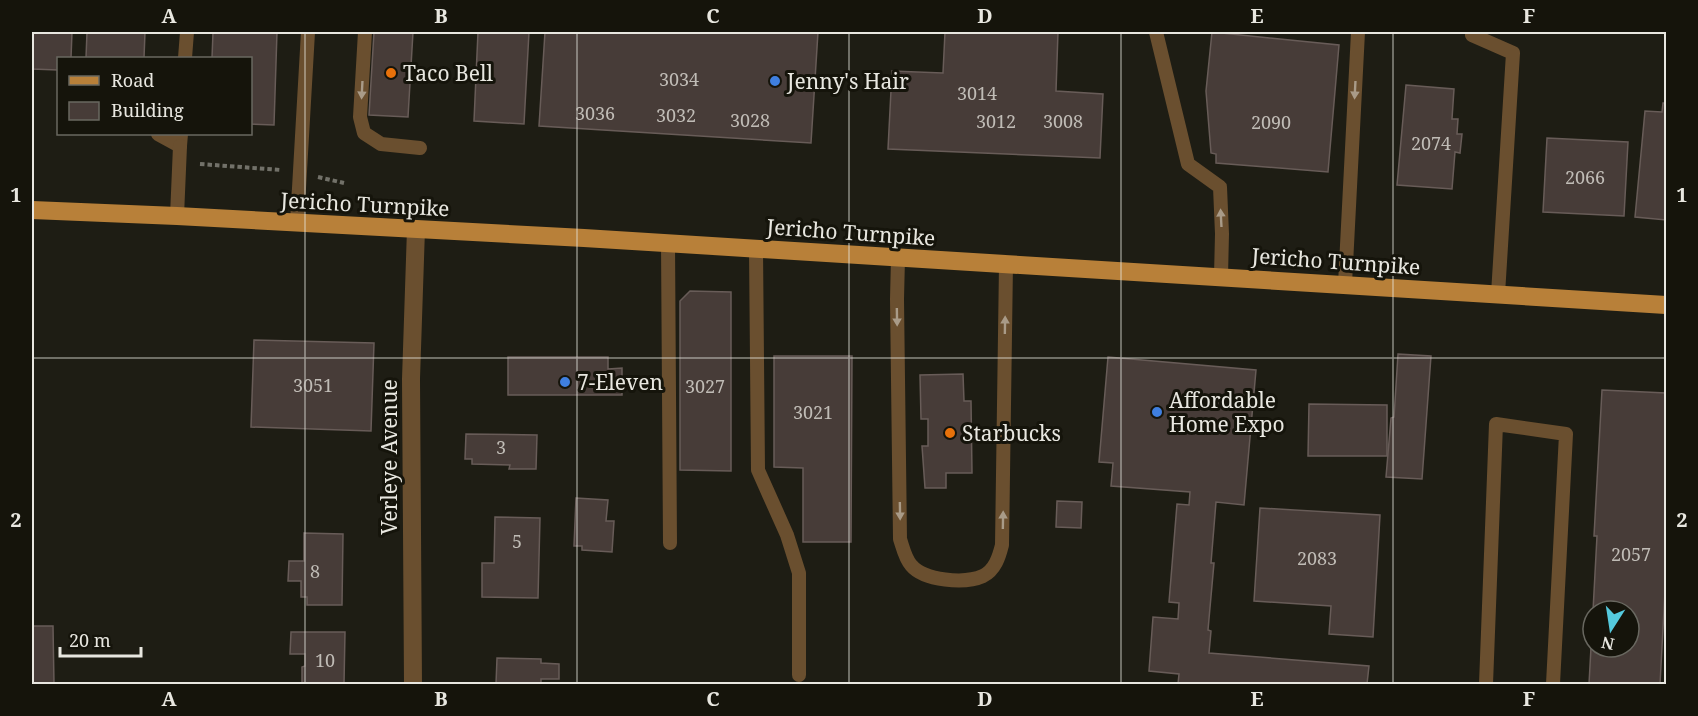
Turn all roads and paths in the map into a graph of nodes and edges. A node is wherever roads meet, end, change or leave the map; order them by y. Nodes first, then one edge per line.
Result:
1 (187, 32) edge
2 (308, 32) edge
3 (365, 32) edge
4 (1156, 32) edge
5 (1358, 32) edge
6 (1472, 35) dead end
7 (185, 57) edge
8 (162, 135) edge
9 (181, 140) edge
10 (420, 148) dead end
11 (200, 164) dead end
12 (300, 172) junction
13 (344, 183) dead end
14 (32, 210) edge
15 (177, 216) junction
16 (297, 223) junction
17 (416, 229) junction
18 (668, 243) junction
19 (756, 249) junction
20 (898, 258) junction
21 (1006, 264) junction
22 (1221, 276) junction
23 (1345, 284) junction
24 (1498, 294) junction
25 (1666, 305) edge
26 (670, 543) dead end
27 (799, 675) dead end
28 (413, 684) edge
29 (1486, 684) edge
30 (1553, 684) edge

1 - 7 lane
2 - 12 lane
3 -> 10 lane
22 -> 4 lane
5 -> 23 lane
6 - 24 lane
8 - 9 lane
9 - 15 lane
11 - 12 path
12 - 13 path
12 - 16 lane
14 - 15 main road, Jericho Turnpike
15 - 16 main road, Jericho Turnpike
16 - 17 main road, Jericho Turnpike
17 - 18 main road, Jericho Turnpike
17 - 28 street, Verleye Avenue
18 - 19 main road, Jericho Turnpike
18 - 26 lane
19 - 20 main road, Jericho Turnpike
19 - 27 lane
20 - 21 main road, Jericho Turnpike
20 -> 21 lane
21 - 22 main road, Jericho Turnpike
22 - 23 main road, Jericho Turnpike
23 - 24 main road, Jericho Turnpike
24 - 25 main road, Jericho Turnpike
29 - 30 lane

